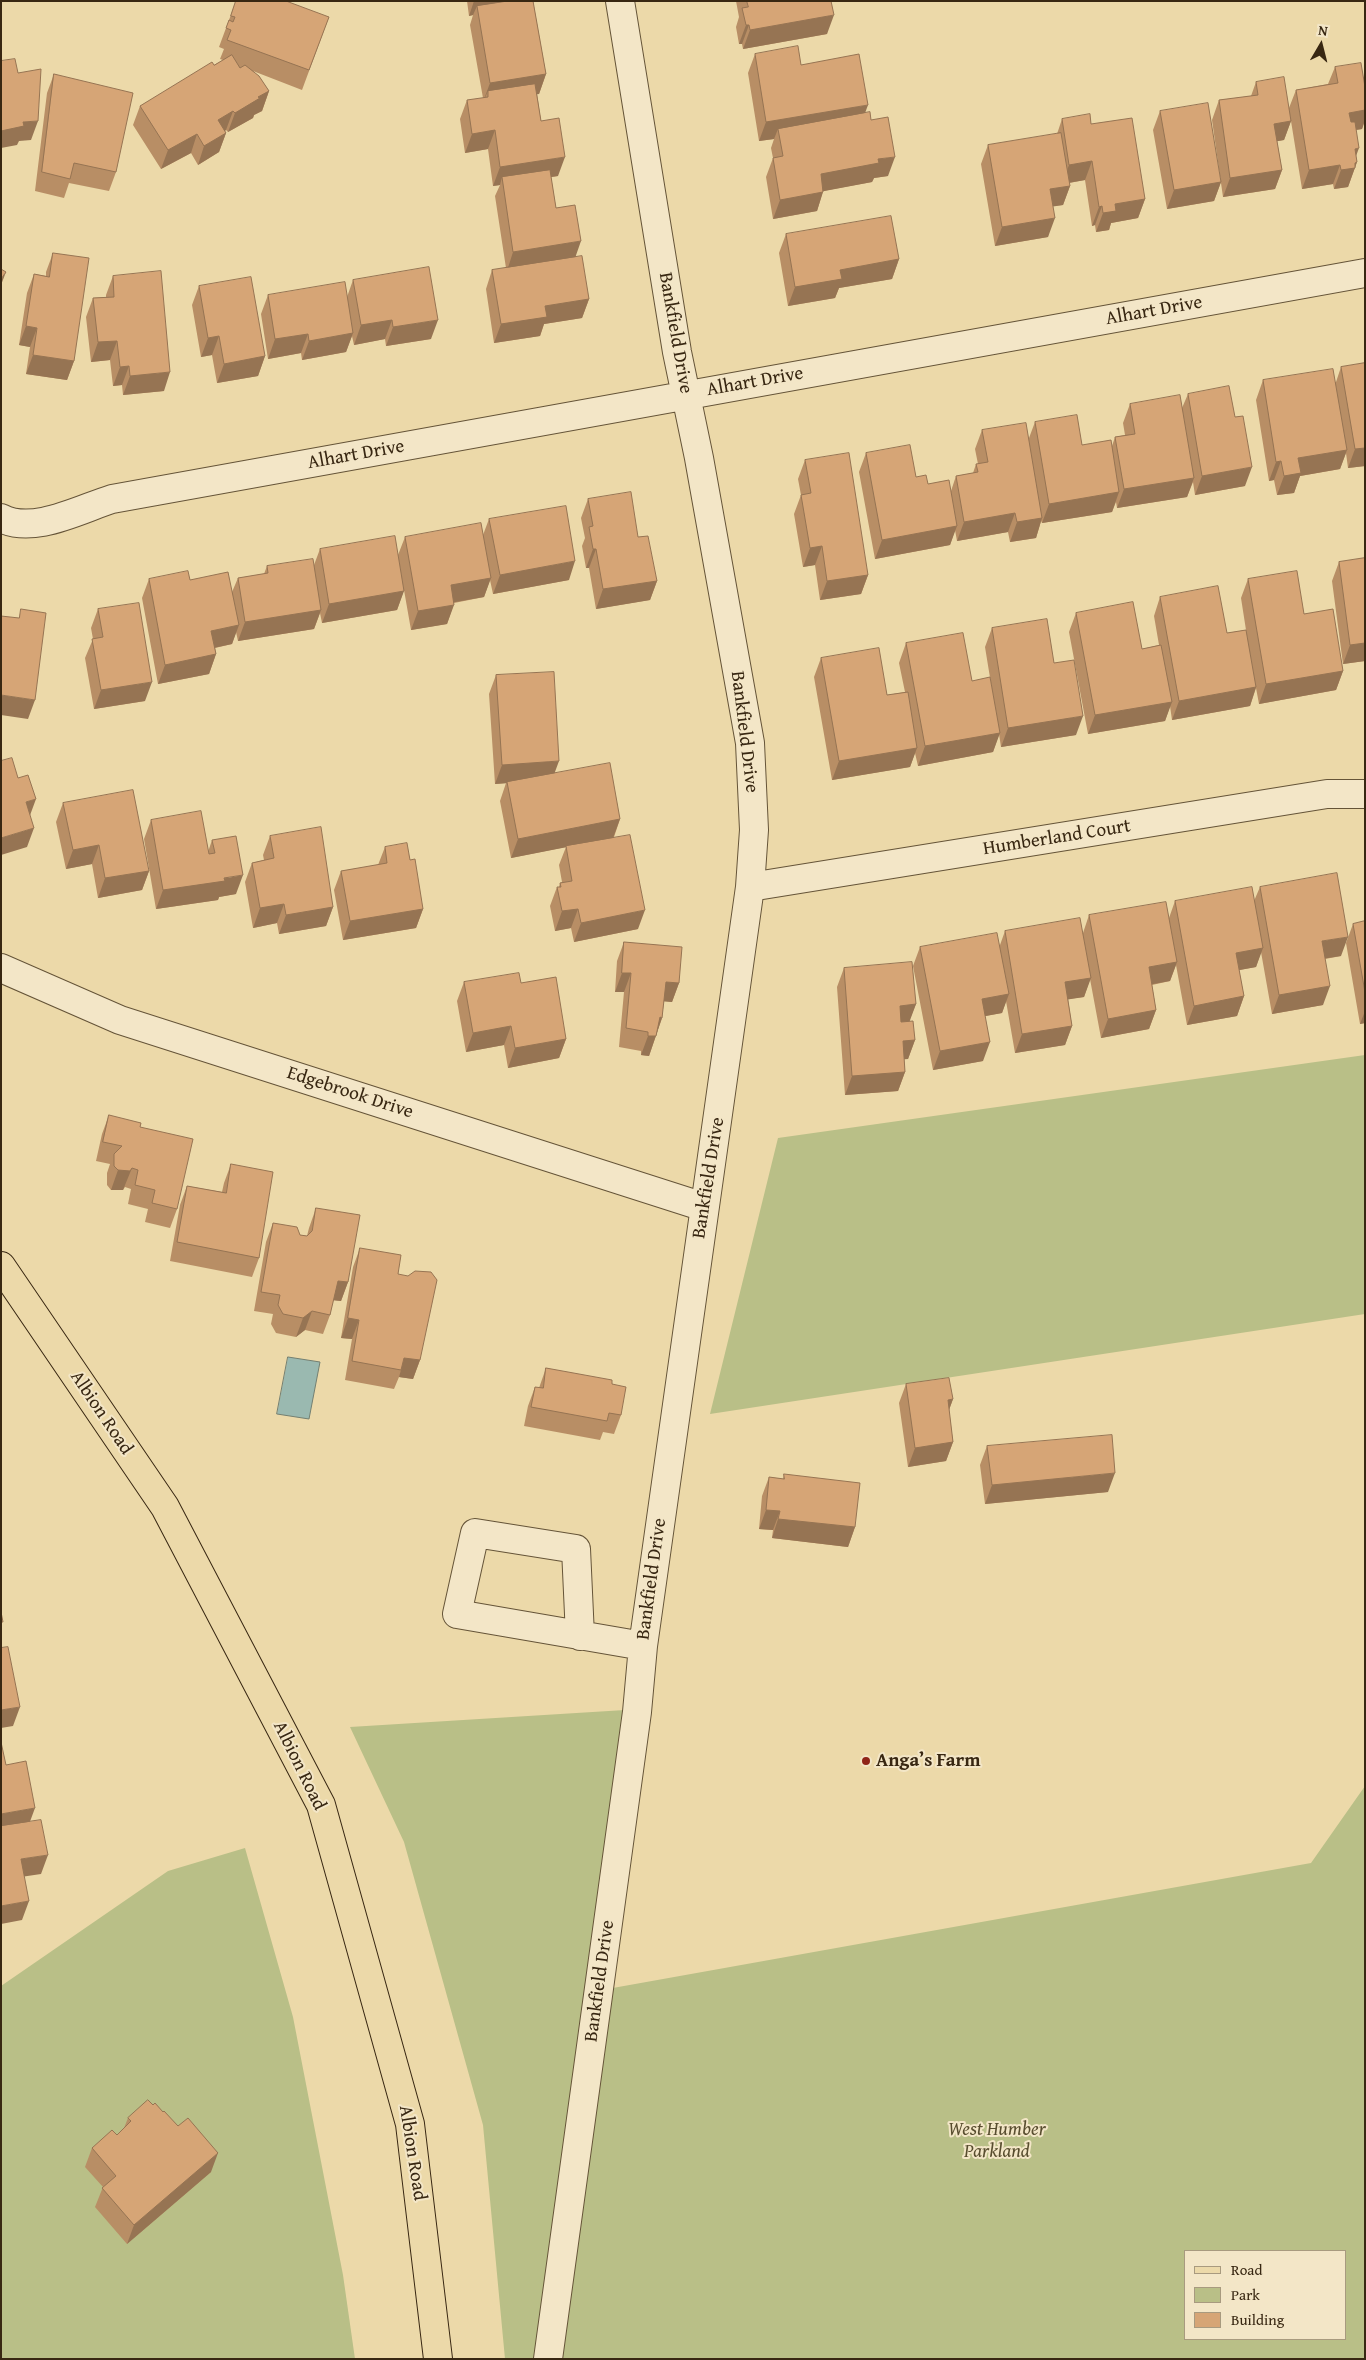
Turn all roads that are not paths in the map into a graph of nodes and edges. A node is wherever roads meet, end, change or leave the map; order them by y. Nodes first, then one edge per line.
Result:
1 (620, 1) edge
2 (1365, 273) edge
3 (685, 395) junction
4 (1, 518) edge
5 (1365, 794) edge
6 (750, 887) junction
7 (1, 968) edge
8 (704, 1208) junction
9 (1, 1266) edge
10 (580, 1636) junction
11 (643, 1646) junction
12 (438, 2359) edge
13 (548, 2359) edge

1 - 3 street, Bankfield Drive
2 - 3 street, Alhart Drive
3 - 4 street, Alhart Drive
3 - 6 street, Bankfield Drive
5 - 6 street, Humberland Court
6 - 8 street, Bankfield Drive
7 - 8 street, Edgebrook Drive
8 - 11 street, Bankfield Drive
9 - 12 main road, Albion Road
10 - 10 street
10 - 11 street
11 - 13 street, Bankfield Drive

